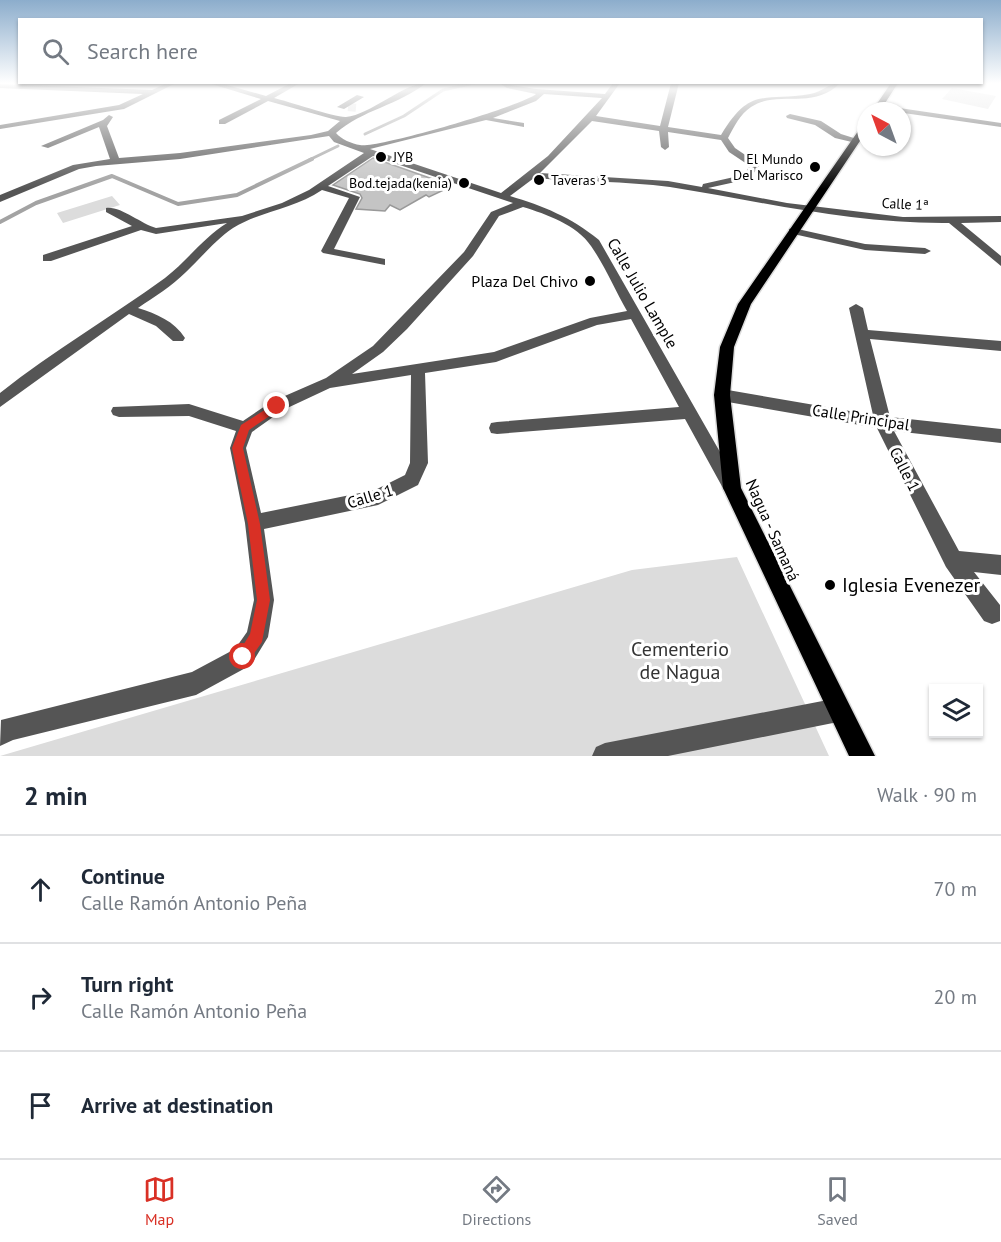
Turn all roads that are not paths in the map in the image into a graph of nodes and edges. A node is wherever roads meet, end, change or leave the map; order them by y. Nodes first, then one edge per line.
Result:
1 (53, 118) edge
2 (109, 118) edge
3 (230, 118) edge
4 (341, 118) edge
5 (350, 118) tunnel mouth
6 (481, 118) edge
7 (484, 118) edge
8 (591, 118) edge
9 (593, 118) edge
10 (666, 118) edge
11 (738, 118) edge
12 (799, 118) edge
13 (949, 118) edge
14 (346, 120) junction
15 (105, 122) junction
16 (222, 122) dead end
17 (521, 125) dead end
18 (1001, 125) edge
19 (0, 127) edge
20 (663, 129) junction
21 (331, 133) junction
22 (724, 138) junction
23 (856, 140) joint
24 (110, 143) junction
25 (45, 146) dead end
26 (664, 147) dead end
27 (366, 151) junction
28 (116, 160) junction
29 (76, 167) junction
30 (534, 175) junction
31 (321, 187) junction
32 (694, 187) junction
33 (504, 195) junction
34 (0, 199) edge
35 (526, 203) junction
36 (807, 209) junction
37 (110, 210) dead end
38 (247, 216) junction
39 (1001, 219) edge
40 (954, 222) junction
41 (141, 227) junction
42 (793, 231) junction
43 (925, 251) dead end
44 (47, 258) dead end
45 (381, 262) dead end
46 (1001, 262) edge
47 (856, 308) dead end
48 (126, 309) junction
49 (637, 314) junction
50 (862, 334) junction
51 (178, 338) dead end
52 (1001, 346) edge
53 (418, 371) junction
54 (327, 383) junction
55 (722, 394) junction
56 (0, 401) edge
57 (119, 411) dead end
58 (691, 412) junction
59 (883, 423) junction
60 (245, 428) junction
61 (497, 428) dead end
62 (1001, 436) edge
63 (732, 488) junction
64 (254, 524) junction
65 (953, 560) junction
66 (1001, 565) edge
67 (993, 613) dead end
68 (838, 710) junction
69 (0, 734) edge
70 (605, 756) edge
71 (862, 756) edge

1 - 19 street
2 - 15 street
3 - 16 street
4 - 14 street
5 - 14 street
6 - 27 street
7 - 17 street
8 - 30 street
9 - 20 street
10 - 20 street
11 - 22 street
12 - 23 street
13 - 18 street
14 - 21 street
15 - 24 street
15 - 25 street
20 - 22 street
20 - 26 street
21 - 27 street, Calle Julio Lample
21 - 28 street
22 - 32 street
23 - 36 main road, Nagua - Samaná
24 - 28 street
24 - 29 street
27 - 31 street
27 - 33 street, Calle Julio Lample
28 - 29 street
29 - 34 street
30 - 32 street
30 - 33 street
31 - 38 street
31 - 45 street
32 - 36 street, Calle 1ª
33 - 35 street, Calle Julio Lample
35 - 49 street, Calle Julio Lample
35 - 54 street
36 - 40 street, Calle 1ª
36 - 42 main road, Nagua - Samaná
37 - 41 street
38 - 41 street
38 - 48 street
39 - 40 street, Calle 1ª
40 - 46 street
41 - 44 street
42 - 43 street
42 - 55 main road, Nagua - Samaná
47 - 50 street, Calle 1
48 - 51 street
48 - 56 street
49 - 53 street
49 - 58 street, Calle Julio Lample
50 - 52 street
50 - 59 street, Calle 1
53 - 54 street
53 - 64 street, Calle 1
54 - 60 street
55 - 59 street, Calle Principal
55 - 63 main road, Nagua - Samaná
57 - 60 street
58 - 61 street
58 - 63 street, Calle Julio Lample
59 - 62 street, Calle Principal
59 - 65 street, Calle 1
60 - 64 street
63 - 68 main road, Nagua - Samaná
64 - 69 street
65 - 66 street
65 - 67 street, Calle 1
68 - 70 street
68 - 71 main road, Nagua - Samaná

